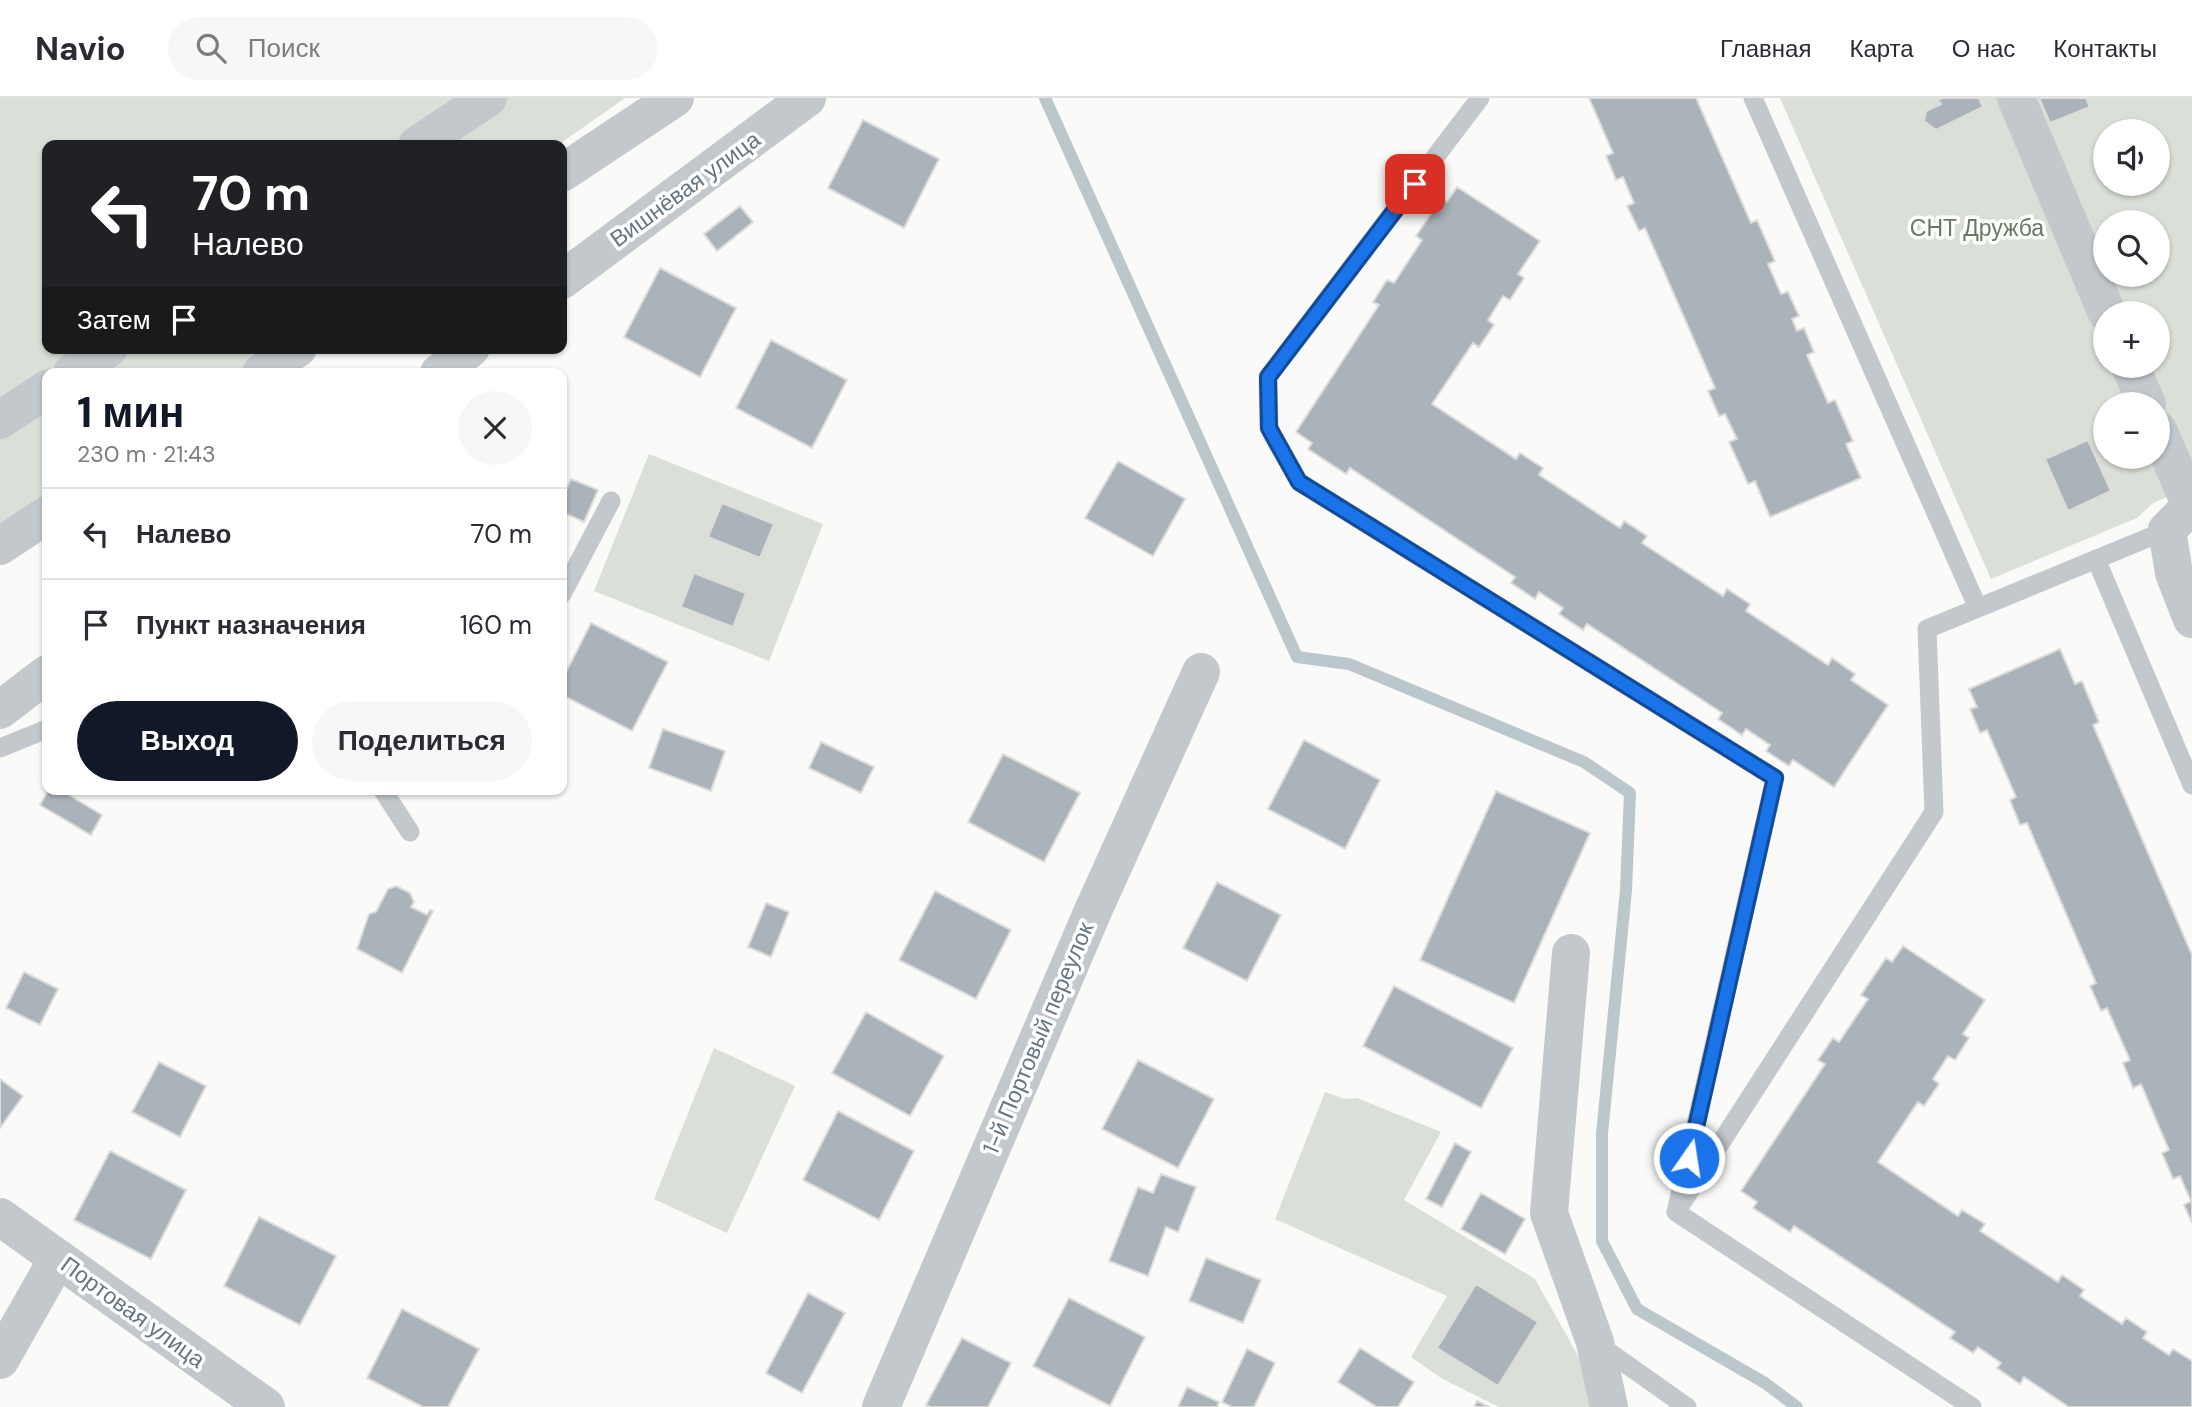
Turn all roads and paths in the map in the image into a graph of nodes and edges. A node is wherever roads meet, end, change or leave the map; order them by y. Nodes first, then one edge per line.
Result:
1 (488, 98) edge
2 (675, 98) edge
3 (807, 98) edge
4 (1480, 98) edge
5 (1753, 98) edge
6 (2016, 98) edge
7 (425, 140) edge
8 (567, 170) edge
9 (567, 276) edge
10 (2102, 301) edge
11 (100, 354) edge
12 (289, 354) edge
13 (463, 354) edge
14 (79, 368) edge
15 (268, 368) edge
16 (445, 368) edge
17 (42, 392) edge
18 (0, 420) edge
19 (2170, 469) edge
20 (611, 501) dead end
21 (2183, 514) edge
22 (42, 518) edge
23 (0, 546) edge
24 (2096, 559) junction
25 (567, 585) edge
26 (1977, 606) junction
27 (2192, 619) edge
28 (1201, 672) dead end
29 (42, 678) edge
30 (0, 710) edge
31 (42, 731) edge
32 (0, 748) edge
33 (2192, 785) edge
34 (386, 795) edge
35 (410, 832) dead end
36 (1571, 953) dead end
37 (1676, 1212) junction
38 (0, 1217) edge
39 (58, 1258) junction
40 (1595, 1342) junction
41 (0, 1360) edge
42 (266, 1407) edge
43 (881, 1407) edge
44 (1609, 1407) edge
45 (1687, 1407) edge
46 (1972, 1407) edge

1 - 7 street
2 - 8 street
3 - 9 street, Вишнёвая улица
4 - 37 lane
5 - 26 lane
6 - 10 street
11 - 14 street
12 - 15 street
13 - 16 street
17 - 18 street
19 - 21 street
20 - 25 lane
21 - 24 lane
21 - 27 street
22 - 23 street
24 - 26 lane
24 - 33 lane
26 - 37 lane
28 - 43 street, 1-й Портовый переулок
29 - 30 street
31 - 32 lane
34 - 35 lane
36 - 40 street
37 - 46 lane
38 - 39 street, Портовая улица
39 - 41 street
39 - 42 street, Портовая улица
40 - 44 street
40 - 45 lane

